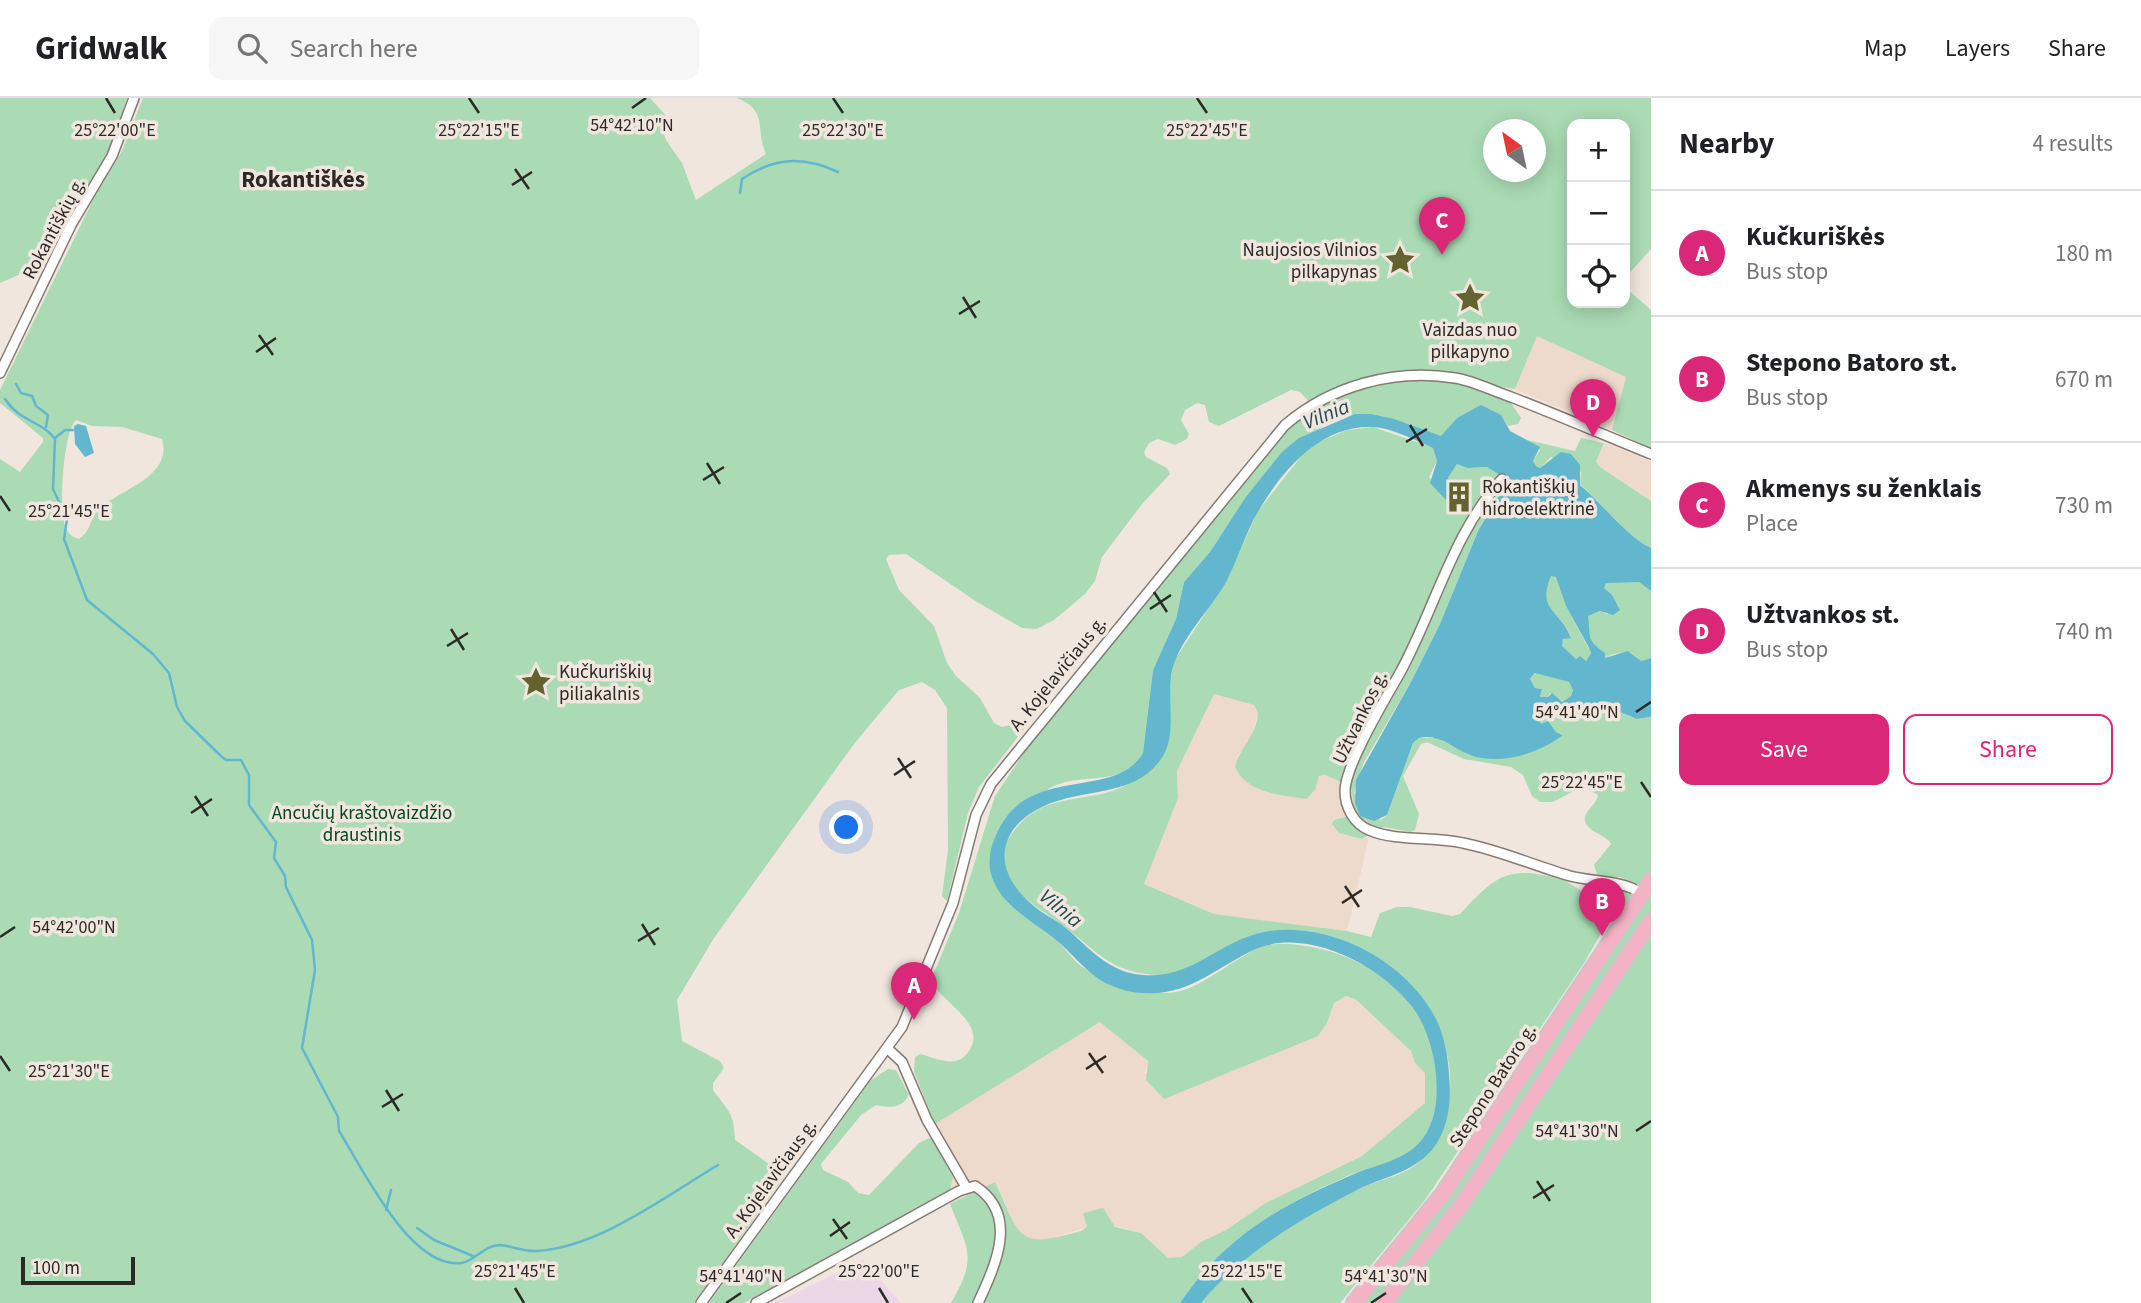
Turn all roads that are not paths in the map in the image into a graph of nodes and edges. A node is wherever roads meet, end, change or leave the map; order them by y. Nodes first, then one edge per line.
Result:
1 (134, 98) edge
2 (1, 370) edge
3 (1651, 454) edge
4 (1502, 479) dead end
5 (1651, 880) edge
6 (1642, 893) junction
7 (1651, 920) edge
8 (888, 1049) junction
9 (966, 1187) junction
10 (701, 1303) edge
11 (756, 1303) edge
12 (978, 1303) edge
13 (1354, 1303) edge
14 (1384, 1303) edge

1 - 2 street, Rokantiškių g.
3 - 8 street, A. Kojelavičiaus g.
4 - 6 street, Užtvankos g.
5 - 6 main road, Stepono Batoro g.
6 - 13 main road, Stepono Batoro g.
7 - 14 main road
8 - 9 street
8 - 10 street, A. Kojelavičiaus g.
9 - 11 street
9 - 12 street

